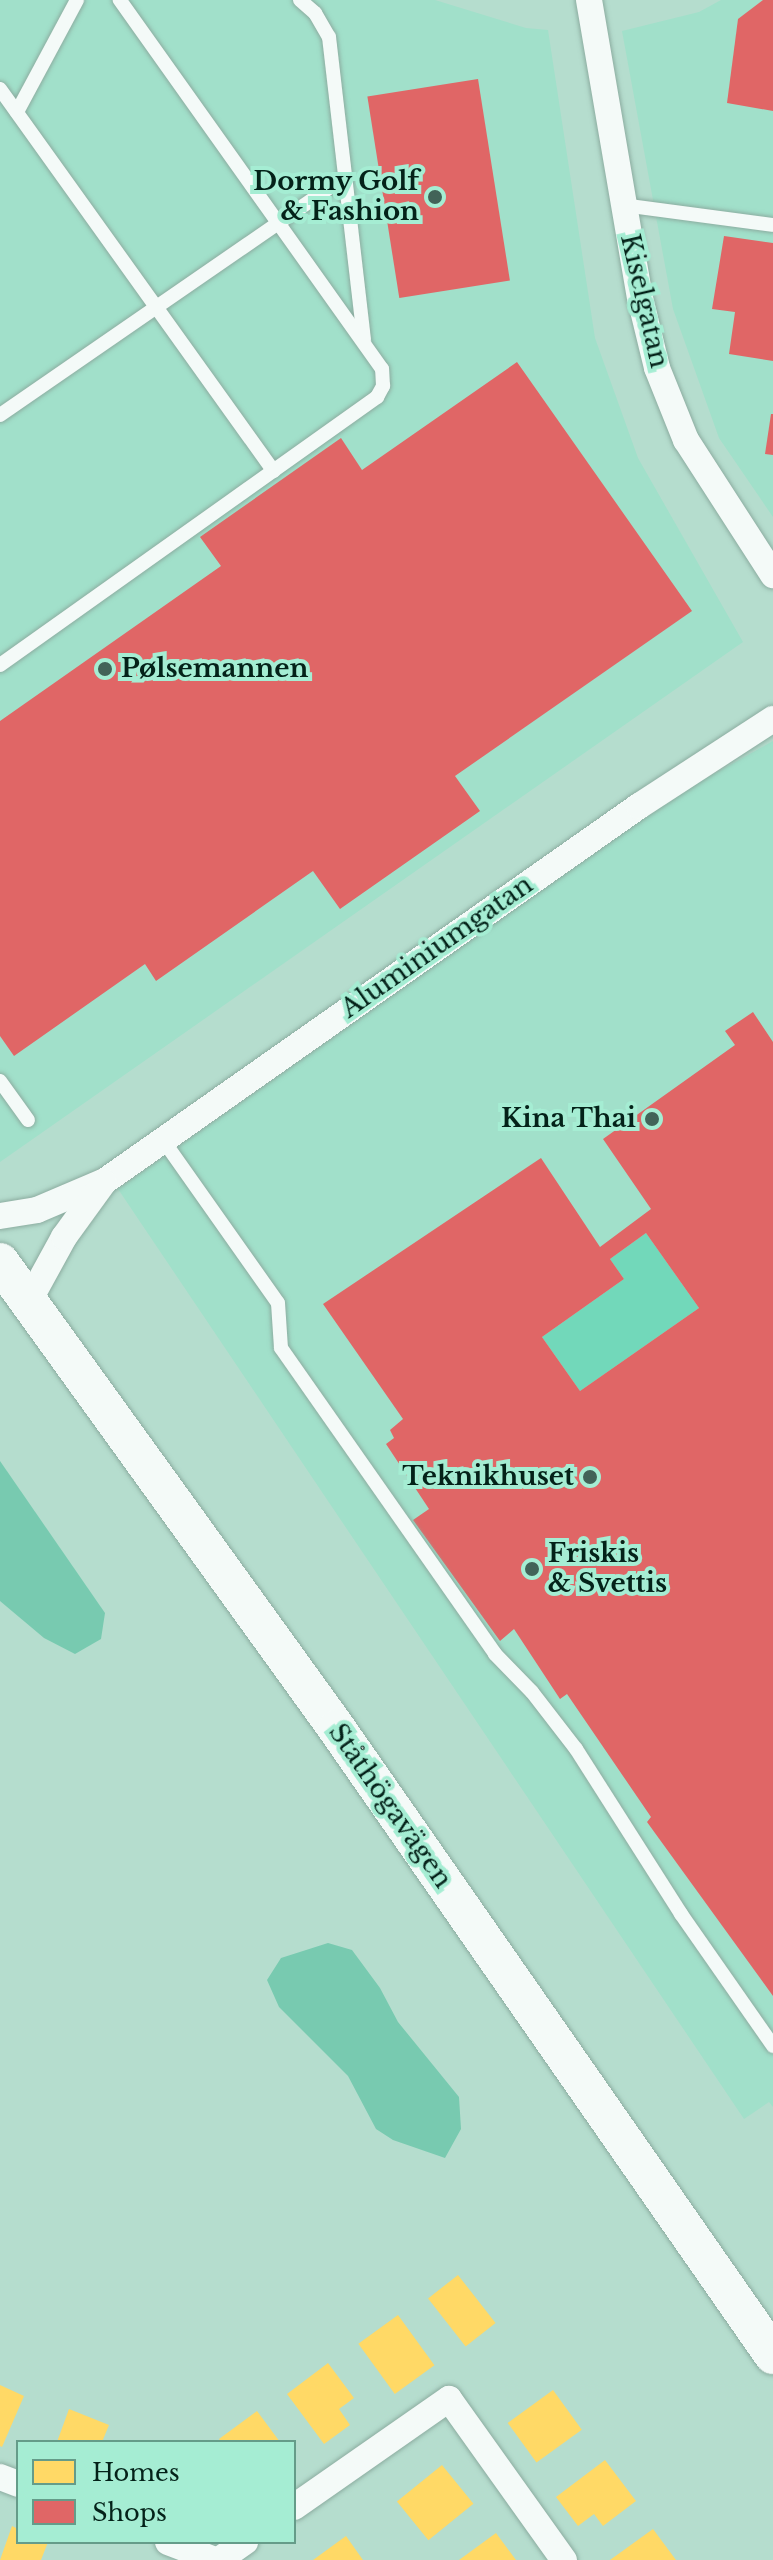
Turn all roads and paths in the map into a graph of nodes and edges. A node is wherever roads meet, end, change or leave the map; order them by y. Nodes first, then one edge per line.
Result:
1 (77, 0) edge
2 (120, 0) edge
3 (300, 0) edge
4 (589, 0) edge
5 (0, 89) edge
6 (17, 112) junction
7 (345, 177) junction
8 (623, 205) junction
9 (278, 222) junction
10 (773, 225) edge
11 (156, 307) junction
12 (365, 345) junction
13 (0, 415) edge
14 (273, 471) junction
15 (773, 575) edge
16 (0, 665) edge
17 (773, 719) edge
18 (0, 1081) edge
19 (28, 1120) dead end
20 (163, 1140) junction
21 (105, 1181) junction
22 (0, 1216) edge
23 (0, 1262) edge
24 (29, 1301) junction
25 (773, 2046) edge
26 (773, 2355) edge
27 (296, 2506) edge
28 (173, 2544) edge
29 (242, 2544) edge
30 (217, 2560) edge
31 (564, 2560) edge

1 - 6 lane
2 - 9 lane
3 - 7 lane
4 - 8 street, Kiselgatan
5 - 6 lane
6 - 11 lane
7 - 9 lane
7 - 12 lane
8 - 10 lane
8 - 15 street, Kiselgatan
9 - 11 lane
9 - 12 lane
11 - 13 lane
11 - 14 lane
12 - 14 lane
14 - 16 lane
17 - 20 street, Aluminiumgatan
18 - 19 lane
20 - 21 street, Aluminiumgatan
20 - 25 lane
21 - 22 street, Aluminiumgatan
21 - 24 street, Aluminiumgatan
23 - 24 main road, Ståthögavägen
24 - 26 main road, Ståthögavägen
27 - 31 street
28 - 30 street
29 - 30 street

